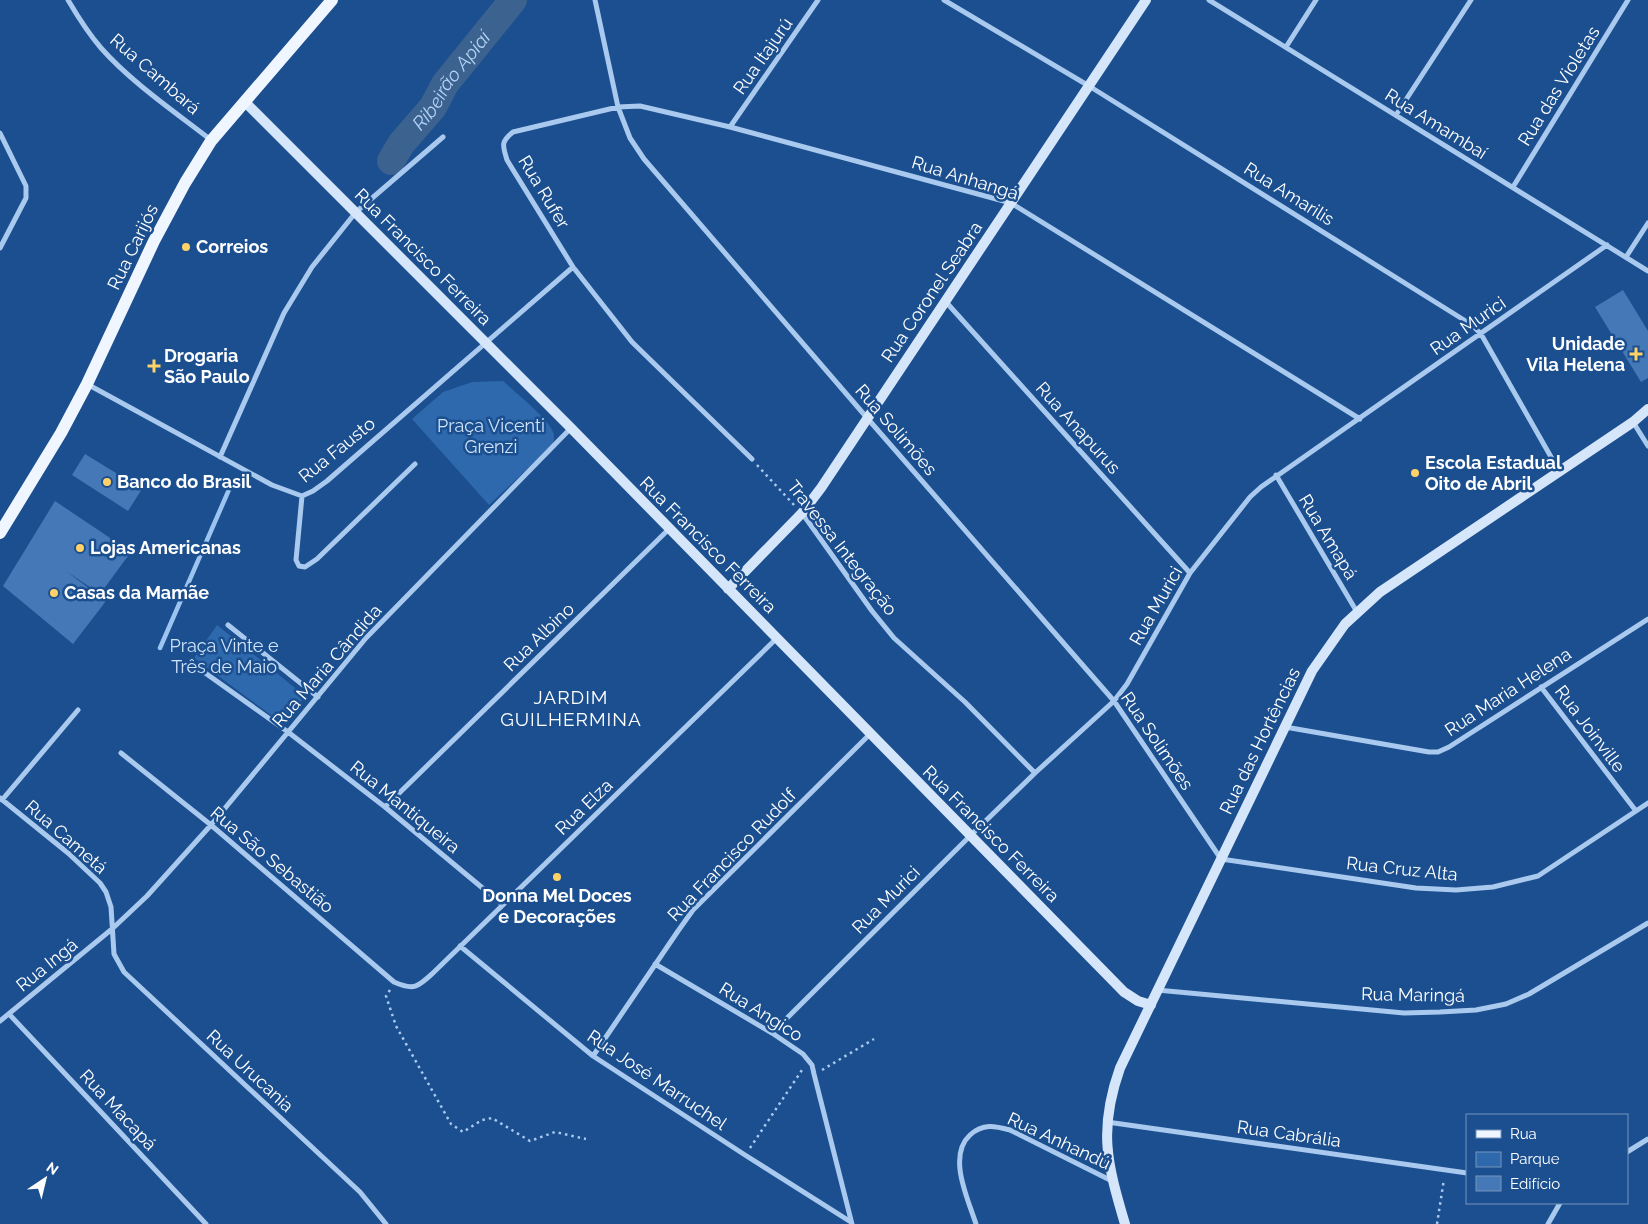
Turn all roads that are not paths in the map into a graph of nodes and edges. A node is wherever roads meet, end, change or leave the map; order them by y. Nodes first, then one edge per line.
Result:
1 (68, 0) edge
2 (332, 0) edge
3 (596, 0) edge
4 (818, 0) edge
5 (944, 0) edge
6 (1146, 0) edge
7 (1209, 0) edge
8 (1316, 0) edge
9 (1471, 0) edge
10 (1628, 0) edge
11 (1286, 47) junction
12 (1090, 86) junction
13 (245, 102) junction
14 (618, 107) junction
15 (1396, 115) junction
16 (730, 127) junction
17 (513, 132) joint
18 (0, 133) edge
19 (443, 137) dead end
20 (212, 141) junction
21 (1512, 187) junction
22 (1011, 203) junction
23 (356, 212) junction
24 (1648, 223) edge
25 (1608, 245) junction
26 (0, 248) edge
27 (1626, 258) junction
28 (573, 267) junction
29 (1648, 271) edge
30 (945, 301) junction
31 (1481, 334) junction
32 (486, 344) junction
33 (87, 384) junction
34 (1648, 408) edge
35 (868, 419) junction
36 (1360, 419) junction
37 (1633, 422) junction
38 (571, 428) junction
39 (1648, 446) edge
40 (220, 457) junction
41 (752, 459) road end
42 (415, 464) dead end
43 (1559, 471) junction
44 (1276, 475) junction
45 (302, 496) junction
46 (802, 513) junction
47 (668, 529) junction
48 (0, 533) edge
49 (1190, 573) junction
50 (728, 589) junction
51 (1357, 612) junction
52 (1648, 619) edge
53 (228, 625) dead end
54 (777, 638) junction
55 (194, 665) dead end
56 (1541, 687) junction
57 (318, 697) junction
58 (1114, 701) junction
59 (78, 710) dead end
60 (1285, 727) junction
61 (288, 732) junction
62 (870, 734) junction
63 (121, 753) dead end
64 (1035, 773) junction
65 (1, 799) edge
66 (1648, 803) edge
67 (385, 807) junction
68 (1636, 811) junction
69 (211, 825) junction
70 (970, 836) junction
71 (1221, 859) junction
72 (503, 905) junction
73 (1648, 923) edge
74 (112, 930) junction
75 (460, 946) junction
76 (656, 964) junction
77 (406, 988) joint
78 (1157, 990) junction
79 (1151, 1005) junction
80 (9, 1014) junction
81 (0, 1021) edge
82 (772, 1034) junction
83 (594, 1056) junction
84 (1106, 1122) junction
85 (1648, 1139) edge
86 (1628, 1151) edge
87 (1466, 1172) edge
88 (1112, 1181) junction
89 (1559, 1204) edge
90 (852, 1223) edge
91 (206, 1224) edge
92 (386, 1224) edge
93 (976, 1224) edge
94 (1125, 1224) edge
95 (1548, 1224) edge

1 - 20 street, Rua Cambará
2 - 13 main road, Rua Carijós
3 - 14 street, Rua Solimões
4 - 16 street, Rua Itajurú
5 - 12 street, Rua Amarilis
6 - 12 street, Rua Coronel Seabra
7 - 11 street, Rua Amambaí
8 - 11 street
9 - 15 street
10 - 21 street, Rua das Violetas
11 - 15 street, Rua Amambaí
12 - 22 street, Rua Coronel Seabra
12 - 31 street, Rua Amarilis
13 - 20 main road, Rua Carijós
13 - 23 street, Rua Francisco Ferreira
14 - 16 street, Rua Anhangá
14 - 17 street, Rua Anhangá
14 - 35 street, Rua Solimões
15 - 21 street, Rua Amambaí
16 - 22 street, Rua Anhangá
17 - 28 street, Rua Rufer
18 - 26 street
19 - 23 street
20 - 33 main road, Rua Carijós
21 - 25 street, Rua Amambaí
22 - 30 street, Rua Coronel Seabra
22 - 36 street, Rua Anhangá
23 - 32 street, Rua Francisco Ferreira
23 - 40 street
24 - 27 street
25 - 27 street, Rua Amambaí
25 - 31 street, Rua Murici
27 - 29 street, Rua Amambaí
28 - 32 street, Rua Fausto
28 - 41 street
30 - 35 street, Rua Coronel Seabra
30 - 49 street, Rua Anapurus
31 - 36 street, Rua Murici
31 - 43 street, Rua Amarilis
32 - 38 street, Rua Francisco Ferreira
32 - 45 street, Rua Fausto
33 - 40 street, Rua Fausto
33 - 48 main road, Rua Carijós
34 - 37 street, Rua das Hortências
35 - 46 street, Rua Coronel Seabra
35 - 58 street, Rua Solimões
36 - 44 street, Rua Murici
37 - 39 street
37 - 43 street, Rua das Hortências
38 - 47 street, Rua Francisco Ferreira
38 - 57 street, Rua Maria Cândida
40 - 45 street, Rua Fausto
42 - 45 street
43 - 51 street, Rua das Hortências
44 - 49 street, Rua Murici
44 - 51 street, Rua Amapá
46 - 50 street, Rua Coronel Seabra
46 - 64 street, Travessa Integração
47 - 50 street, Rua Francisco Ferreira
47 - 67 street, Rua Albino
49 - 58 street, Rua Murici
50 - 54 street, Rua Francisco Ferreira
51 - 60 street, Rua das Hortências
52 - 56 street, Rua Maria Helena
53 - 57 street
54 - 62 street, Rua Francisco Ferreira
54 - 72 street, Rua Elza
55 - 61 street, Rua Mantiqueira
56 - 60 street, Rua Maria Helena
56 - 68 street, Rua Joinville
57 - 61 street, Rua Maria Cândida
58 - 64 street, Rua Murici
58 - 71 street, Rua Solimões
59 - 65 street
60 - 71 street, Rua das Hortências
61 - 67 street, Rua Mantiqueira
61 - 69 street, Rua Maria Cândida
62 - 70 street, Rua Francisco Ferreira
62 - 76 street, Rua Francisco Rudolf
63 - 69 street, Rua São Sebastião
64 - 70 street, Rua Murici
65 - 74 street, Rua Cametá
66 - 68 street, Rua Cruz Alta
67 - 72 street, Rua Mantiqueira
68 - 71 street, Rua Cruz Alta
69 - 74 street, Rua Maria Cândida
69 - 77 street, Rua São Sebastião
70 - 79 street, Rua Francisco Ferreira
70 - 82 street, Rua Murici
71 - 78 street, Rua das Hortências
72 - 75 street, Rua Elza
73 - 78 street, Rua Maringá
74 - 80 street, Rua Ingá
74 - 92 street, Rua Urucania
75 - 77 street, Rua Elza
75 - 83 street, Rua José Marruchel
76 - 82 street, Rua Angico
76 - 83 street, Rua Francisco Rudolf
78 - 79 street, Rua das Hortências
79 - 84 street, Rua das Hortências
80 - 81 street, Rua Ingá
80 - 91 street, Rua Macapá
82 - 90 street, Rua Angico
83 - 90 street, Rua José Marruchel
84 - 87 street, Rua Cabrália
84 - 88 street, Rua das Hortências
85 - 86 street
88 - 93 street, Rua Anhandú
88 - 94 street, Rua das Hortências
89 - 95 street

